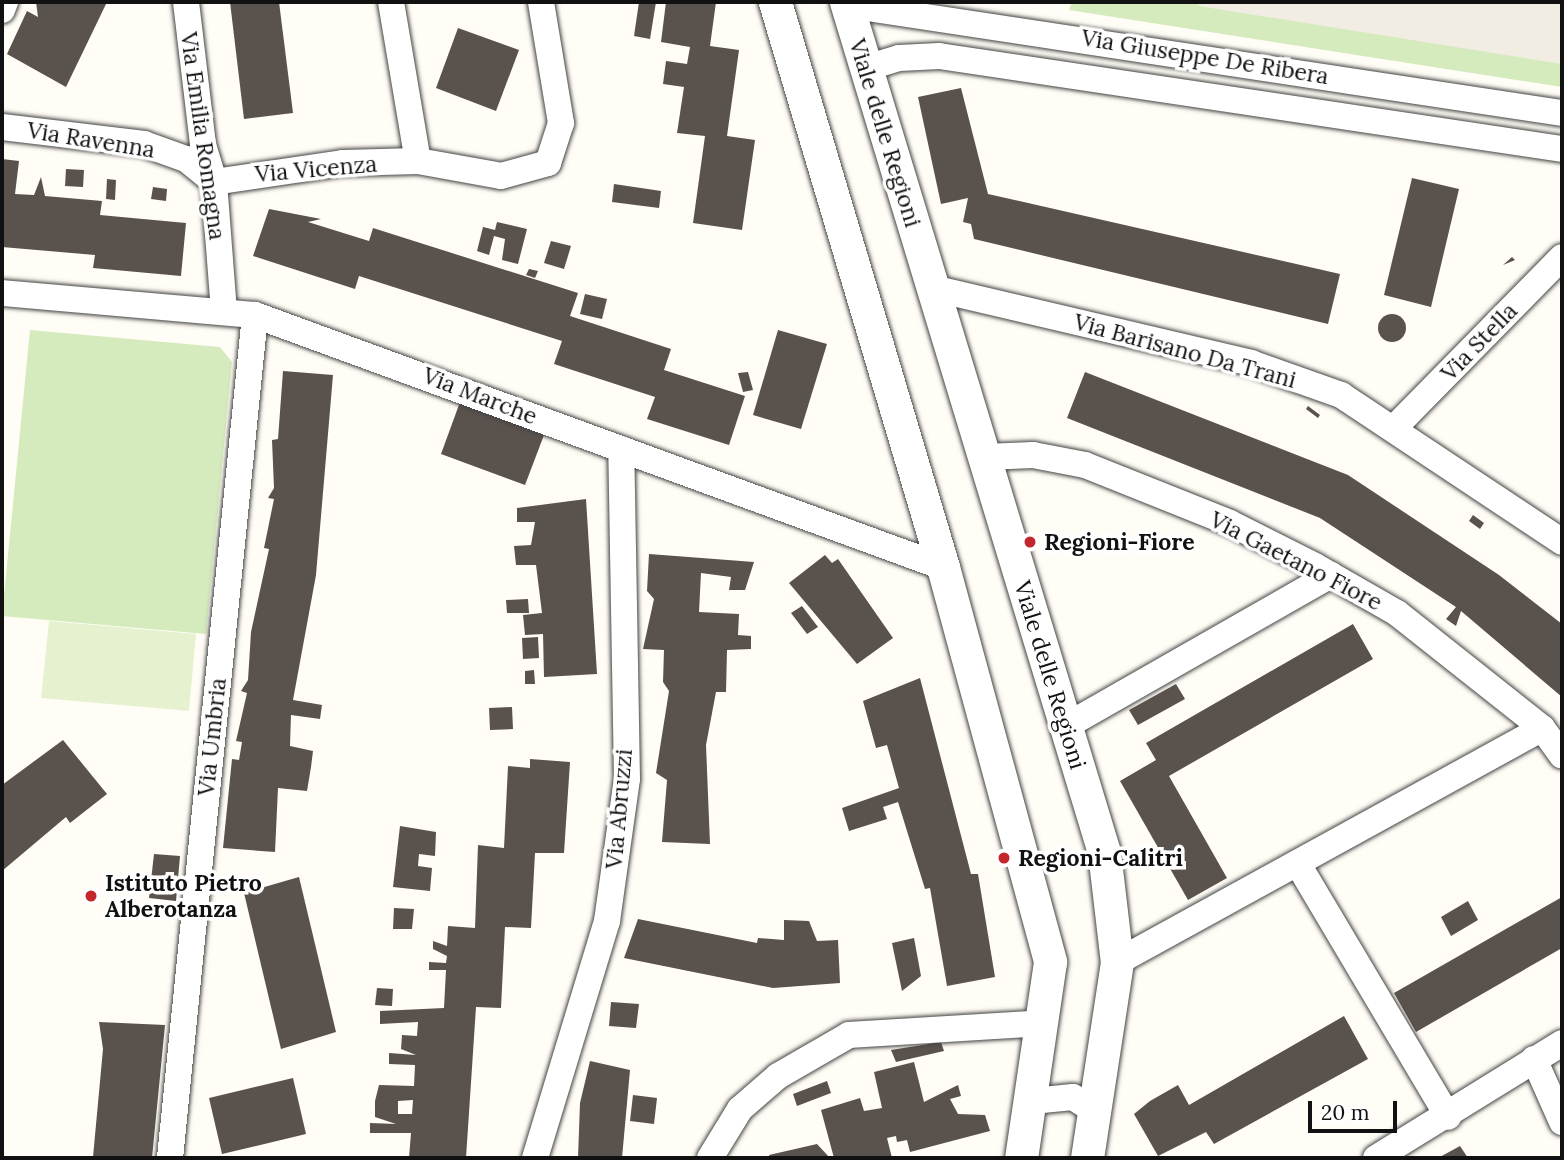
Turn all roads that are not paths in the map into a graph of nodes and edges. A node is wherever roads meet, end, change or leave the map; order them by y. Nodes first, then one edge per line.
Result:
1 (5, 2) edge
2 (186, 2) edge
3 (390, 2) edge
4 (541, 2) edge
5 (775, 2) edge
6 (846, 4) edge
7 (924, 8) edge
8 (2, 10) edge
9 (1106, 43) junction
10 (1177, 53) junction
11 (866, 68) junction
12 (1099, 79) junction
13 (1171, 90) junction
14 (1562, 113) edge
15 (2, 127) edge
16 (1562, 149) edge
17 (418, 161) junction
18 (214, 182) junction
19 (1562, 257) edge
20 (932, 288) junction
21 (2, 293) edge
22 (223, 312) junction
23 (255, 315) junction
24 (1395, 427) junction
25 (621, 449) junction
26 (985, 457) junction
27 (1562, 542) edge
28 (943, 567) junction
29 (1331, 575) junction
30 (1066, 726) junction
31 (1542, 728) junction
32 (1562, 757) edge
33 (1298, 864) junction
34 (1117, 962) junction
35 (1043, 1023) junction
36 (1562, 1043) edge
37 (1534, 1059) junction
38 (1032, 1101) junction
39 (1096, 1112) junction
40 (1448, 1117) junction
41 (1562, 1122) edge
42 (170, 1158) edge
43 (535, 1158) edge
44 (710, 1158) edge
45 (1021, 1158) edge
46 (1087, 1158) edge
47 (1377, 1158) edge

1 - 8 street
2 - 18 street, Via Emilia Romagna
3 - 17 street
4 - 17 street, Via Vicenza
5 - 28 street
6 - 7 street, Via Giuseppe De Ribera
6 - 11 street, Viale delle Regioni
7 - 9 street, Via Giuseppe De Ribera
9 - 10 street, Via Giuseppe De Ribera
9 - 12 street
10 - 13 street
10 - 14 street, Via Giuseppe De Ribera
11 - 12 street, Via Giuseppe De Ribera
11 - 20 street, Viale delle Regioni
12 - 13 street, Via Giuseppe De Ribera
13 - 16 street, Via Giuseppe De Ribera
15 - 18 street, Via Ravenna
17 - 18 street, Via Vicenza
18 - 22 street, Via Emilia Romagna
19 - 24 street, Via Stella
20 - 24 street, Via Barisano Da Trani
20 - 26 street, Viale delle Regioni
21 - 22 street, Via Marche
22 - 23 street, Via Marche
23 - 25 street, Via Marche
23 - 42 street, Via Umbria
24 - 27 street, Via Barisano Da Trani
25 - 28 street, Via Marche
25 - 43 street, Via Abruzzi
26 - 29 street, Via Gaetano Fiore
26 - 30 street, Viale delle Regioni
28 - 35 street
29 - 30 street
29 - 31 street, Via Gaetano Fiore
30 - 34 street, Viale delle Regioni
31 - 32 street, Via Gaetano Fiore
31 - 33 street
33 - 34 street
33 - 40 street
34 - 39 street, Viale delle Regioni
35 - 38 street
35 - 44 street
36 - 37 street
37 - 40 street
37 - 41 street
38 - 39 street
38 - 45 street
39 - 46 street, Viale delle Regioni
40 - 47 street

